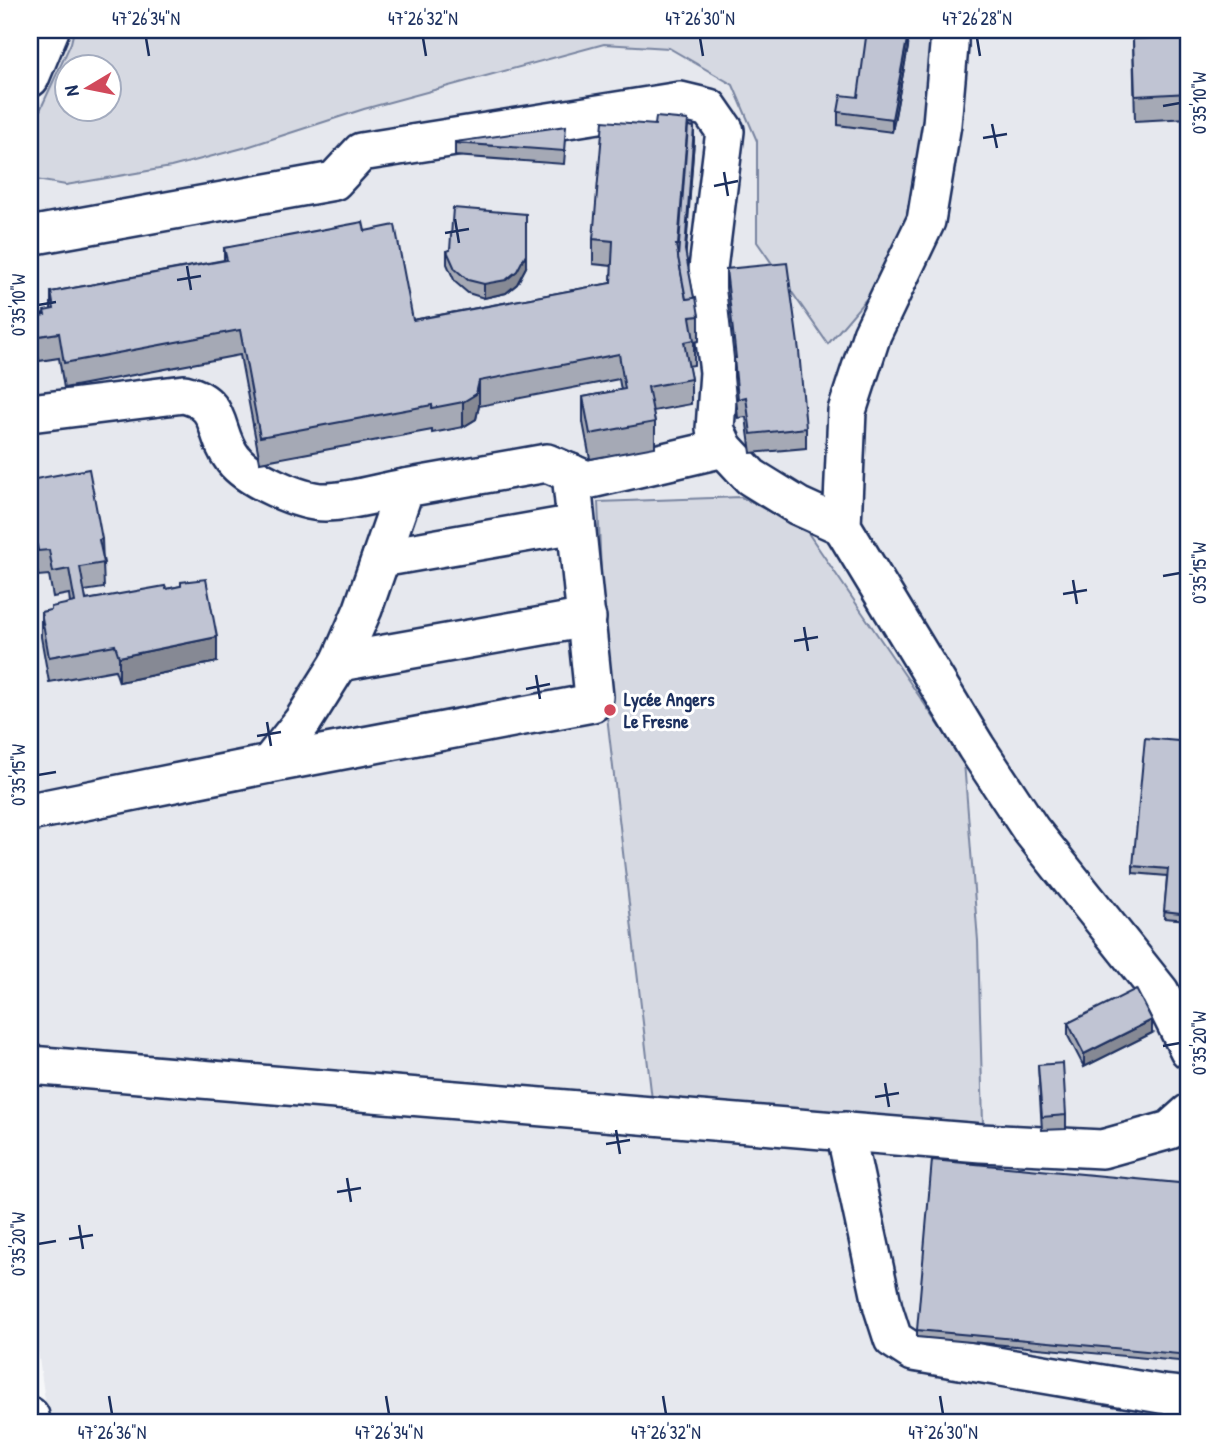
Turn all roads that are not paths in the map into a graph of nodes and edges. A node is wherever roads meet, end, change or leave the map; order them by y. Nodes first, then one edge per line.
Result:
1 (50, 30) edge
2 (948, 30) edge
3 (30, 78) edge
4 (35, 235) dead end
5 (30, 413) edge
6 (724, 448) junction
7 (571, 473) junction
8 (405, 488) junction
9 (576, 524) junction
10 (842, 526) junction
11 (381, 558) junction
12 (586, 618) junction
13 (341, 662) junction
14 (269, 764) junction
15 (30, 812) edge
16 (1189, 1050) edge
17 (30, 1065) edge
18 (1189, 1113) edge
19 (845, 1132) junction
20 (1189, 1397) edge
21 (30, 1416) edge
22 (31, 1422) edge

1 - 3 street
2 - 10 street
4 - 6 street
5 - 8 street
6 - 7 street
6 - 10 street
7 - 8 street
7 - 9 street
8 - 11 street
9 - 11 street
9 - 12 street
10 - 16 street
11 - 13 street
12 - 13 street
12 - 14 street
13 - 14 street
14 - 15 street
17 - 19 street
18 - 19 street
19 - 20 street
21 - 22 street

